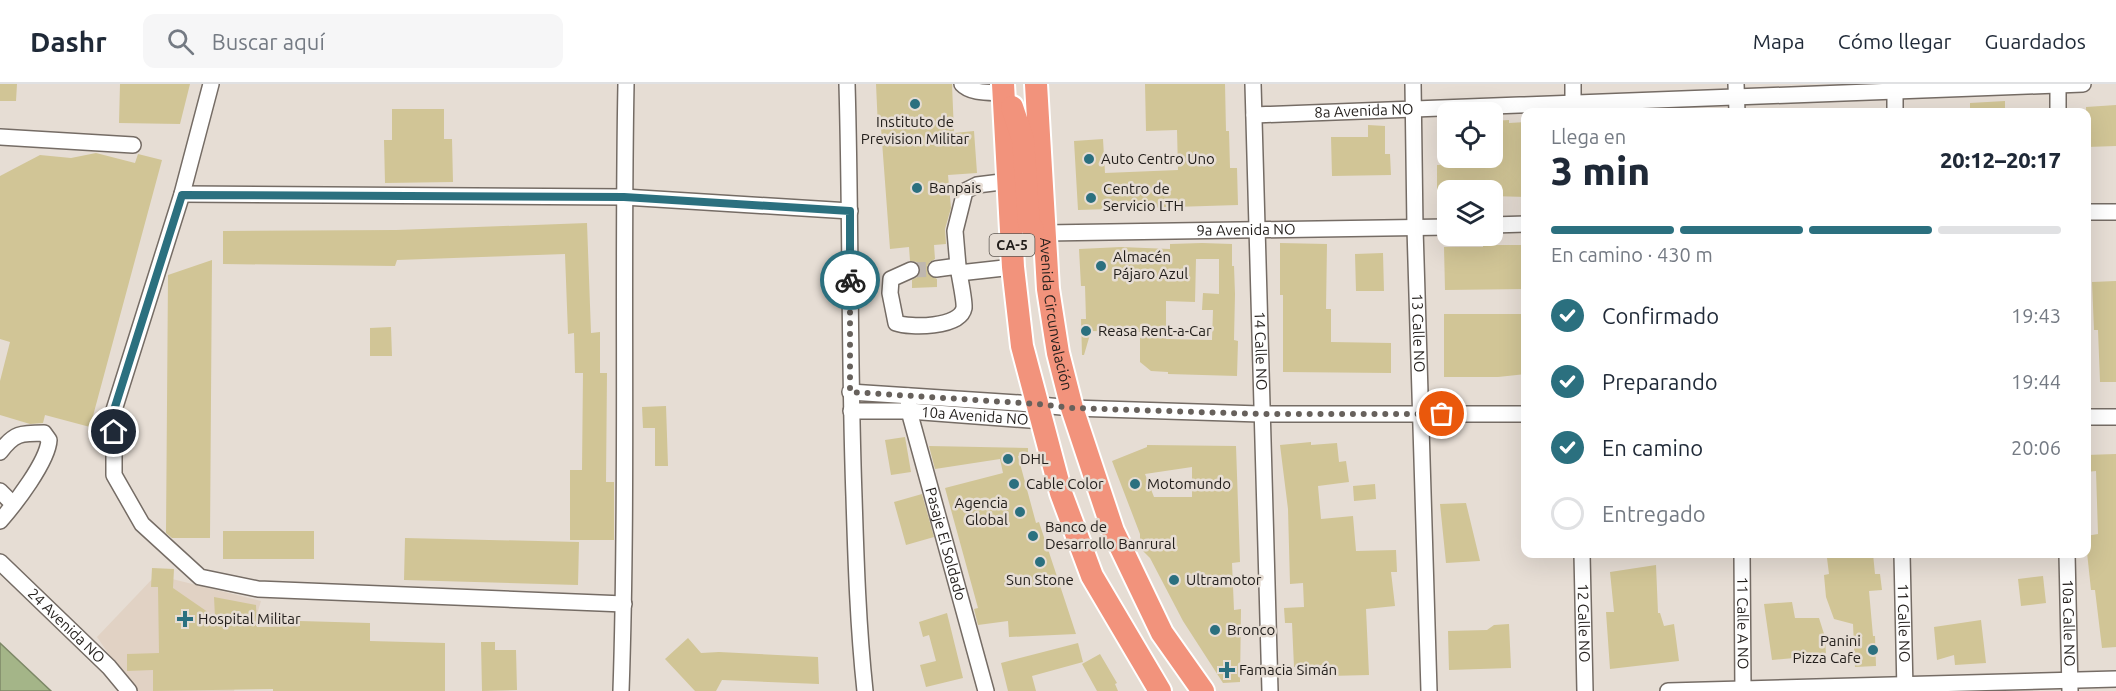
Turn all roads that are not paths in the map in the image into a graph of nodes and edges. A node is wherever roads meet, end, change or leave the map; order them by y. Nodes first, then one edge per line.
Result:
1 (212, 84) edge
2 (626, 84) edge
3 (847, 84) edge
4 (962, 84) edge
5 (1036, 84) edge
6 (1253, 84) edge
7 (1413, 84) edge
8 (1572, 84) edge
9 (2058, 84) edge
10 (2084, 84) edge
11 (1004, 88) edge
12 (1895, 88) edge
13 (1736, 98) edge
14 (1521, 108) edge
15 (1573, 108) edge
16 (1895, 108) edge
17 (2058, 108) edge
18 (1413, 109) junction
19 (1254, 115) junction
20 (0, 137) edge
21 (133, 145) dead end
22 (1009, 181) junction
23 (182, 195) junction
24 (624, 197) junction
25 (850, 211) junction
26 (2091, 212) edge
27 (2116, 212) edge
28 (1521, 224) edge
29 (1503, 225) edge
30 (1437, 227) edge
31 (1414, 228) junction
32 (1257, 229) junction
33 (1045, 232) junction
34 (1013, 267) junction
35 (936, 269) tunnel mouth
36 (959, 269) junction
37 (911, 270) tunnel mouth
38 (850, 392) junction
39 (908, 404) junction
40 (1072, 408) junction
41 (851, 411) junction
42 (1040, 412) junction
43 (1260, 414) junction
44 (1422, 414) junction
45 (1521, 414) edge
46 (2091, 417) edge
47 (2116, 417) edge
48 (0, 452) edge
49 (0, 490) edge
50 (14, 504) junction
51 (0, 521) edge
52 (1582, 558) edge
53 (1742, 558) edge
54 (1902, 558) edge
55 (2067, 558) edge
56 (0, 562) edge
57 (624, 604) junction
58 (2116, 679) edge
59 (2070, 686) edge
60 (1905, 688) edge
61 (1743, 690) edge
62 (129, 691) edge
63 (621, 691) edge
64 (865, 691) edge
65 (986, 691) edge
66 (1160, 691) edge
67 (1203, 691) edge
68 (1270, 691) edge
69 (1429, 691) edge
70 (1585, 691) edge
71 (1668, 691) edge

1 - 23 street
2 - 24 street
3 - 25 street
4 - 11 street
5 - 33 highway, Avenida Circunvalación / CA-5
6 - 19 street, 14 Calle NO
7 - 18 street, 13 Calle NO
8 - 15 street
9 - 10 street, 8a Avenida NO
9 - 12 street, 8a Avenida NO
9 - 17 street
11 - 22 highway, CA-5
11 - 33 highway
12 - 13 street, 8a Avenida NO
12 - 16 street
13 - 15 street, 8a Avenida NO
14 - 18 street, 8a Avenida NO
18 - 19 street, 8a Avenida NO
18 - 31 street, 13 Calle NO
19 - 32 street, 14 Calle NO
20 - 21 street
22 - 34 highway, CA-5
22 - 36 street
23 - 24 street
23 - 57 street
24 - 25 street
24 - 57 street
25 - 38 street
26 - 27 street
28 - 29 street
30 - 31 street, 9a Avenida NO
31 - 32 street, 9a Avenida NO
31 - 44 street, 13 Calle NO
32 - 33 street, 9a Avenida NO
32 - 43 street, 14 Calle NO
33 - 40 highway, Avenida Circunvalación / CA-5
34 - 36 street
34 - 42 highway, CA-5
35 - 36 street
36 - 37 street
38 - 39 street
38 - 41 street
39 - 41 street
39 - 42 street, 10a Avenida NO
39 - 65 street, Pasaje El Soldado
40 - 42 street, 10a Avenida NO
40 - 43 street, 10a Avenida NO
40 - 67 highway, Avenida Circunvalación / CA-5
41 - 64 street
42 - 66 highway, CA-5
43 - 44 street, 10a Avenida NO
43 - 68 street, 14 Calle NO
44 - 45 street, 10a Avenida NO
44 - 69 street, 13 Calle NO
46 - 47 street
48 - 50 street
49 - 50 street
50 - 51 street
52 - 70 street, 12 Calle NO
53 - 61 street, 11 Calle A NO
54 - 60 street, 11 Calle NO
55 - 59 street, 10a Calle NO
56 - 62 street, 24 Avenida NO
57 - 63 street
58 - 59 street
59 - 60 street
60 - 61 street
61 - 71 street

